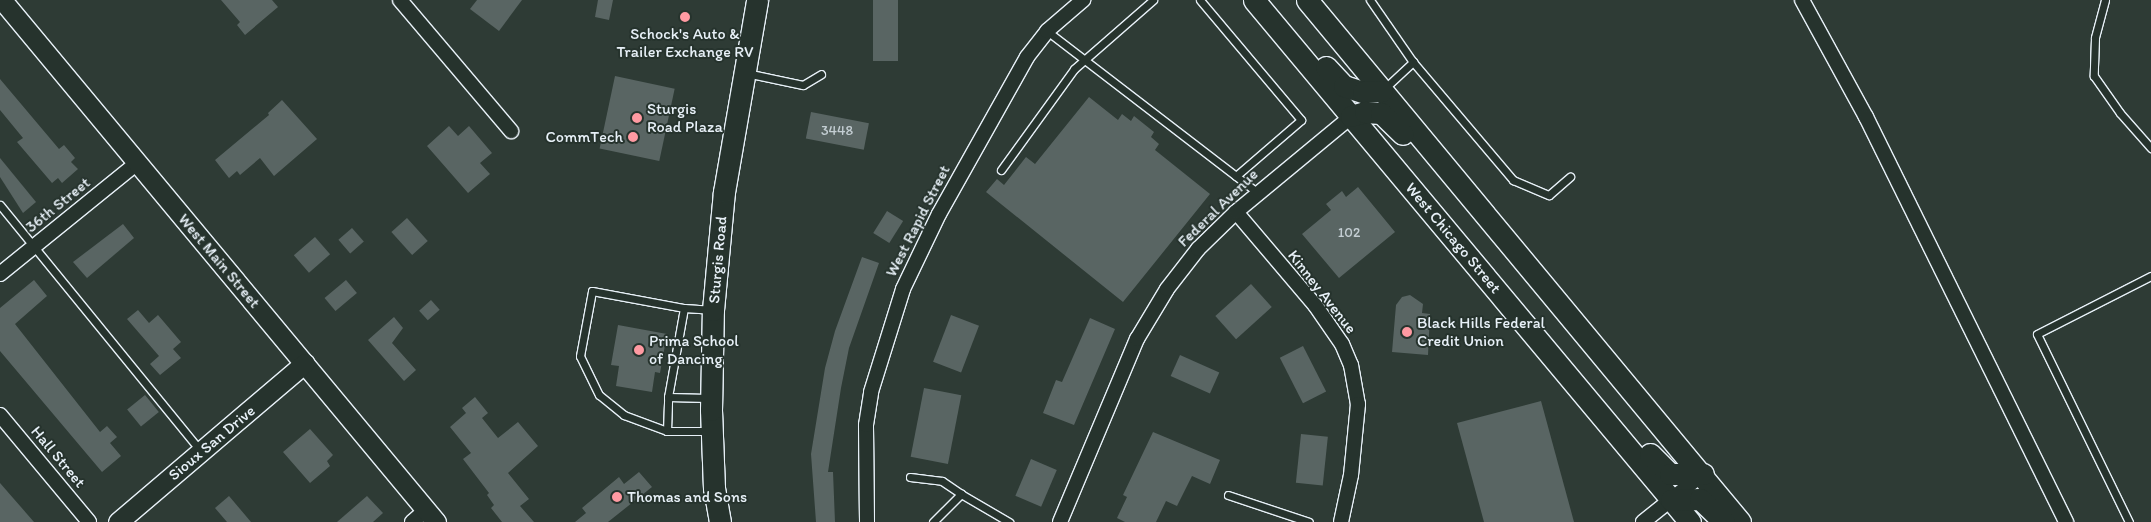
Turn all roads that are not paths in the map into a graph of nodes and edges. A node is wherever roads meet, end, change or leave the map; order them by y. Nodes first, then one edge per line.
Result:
1 (2, 0) edge
2 (757, 0) edge
3 (1083, 0) edge
4 (1153, 0) edge
5 (1200, 0) edge
6 (1299, 0) edge
7 (1370, 0) edge
8 (1802, 0) edge
9 (2105, 0) edge
10 (405, 2) edge
11 (1258, 5) edge
12 (1313, 8) edge
13 (1047, 31) junction
14 (1084, 59) junction
15 (1413, 62) junction
16 (745, 73) junction
17 (821, 74) dead end
18 (1382, 90) junction
19 (1351, 116) junction
20 (511, 131) dead end
21 (2151, 148) edge
22 (137, 163) junction
23 (1000, 170) dead end
24 (1236, 176) junction
25 (1570, 177) dead end
26 (1258, 193) junction
27 (0, 205) edge
28 (1236, 212) junction
29 (1487, 216) junction
30 (34, 246) junction
31 (0, 274) edge
32 (2151, 276) edge
33 (684, 308) junction
34 (713, 310) junction
35 (305, 363) junction
36 (1560, 366) junction
37 (668, 397) junction
38 (711, 398) junction
39 (0, 415) edge
40 (667, 431) junction
41 (712, 431) junction
42 (202, 452) junction
43 (1702, 474) junction
44 (910, 476) dead end
45 (961, 494) junction
46 (1228, 495) dead end
47 (1671, 500) junction
48 (431, 516) edge
49 (89, 522) edge
50 (118, 522) edge
51 (412, 522) edge
52 (720, 522) edge
53 (867, 522) edge
54 (933, 522) edge
55 (1009, 522) edge
56 (1060, 522) edge
57 (1309, 522) edge
58 (1341, 522) edge
59 (1643, 522) edge
60 (1690, 522) edge
61 (1724, 522) edge
62 (1740, 522) edge
63 (2066, 522) edge
64 (2129, 522) edge

1 - 22 street, West Main Street
2 - 16 main road, Sturgis Road
3 - 13 street, West Rapid Street
4 - 14 lane
5 - 24 lane
6 - 12 main road
7 - 15 lane
8 - 63 street
9 - 21 lane
10 - 20 street
11 - 18 main road
11 - 19 main road, West Chicago Street
12 - 18 main road
13 - 14 lane
13 - 53 street, West Rapid Street
14 - 23 lane
14 - 24 lane
15 - 18 lane
15 - 25 lane
16 - 17 lane
16 - 34 main road, Sturgis Road
18 - 19 street, Federal Avenue
18 - 29 main road
19 - 26 street, Federal Avenue
19 - 29 main road
19 - 36 main road, West Chicago Street
22 - 30 street, 36th Street
22 - 35 street, West Main Street
24 - 26 lane
26 - 28 street, Federal Avenue
27 - 30 lane
28 - 56 street, Federal Avenue
28 - 58 street, Kinney Avenue
29 - 43 main road
30 - 31 street, 36th Street
30 - 42 lane
32 - 64 lane
33 - 34 lane
33 - 37 lane
33 - 40 lane
34 - 38 main road, Sturgis Road
35 - 42 street, Sioux San Drive
35 - 48 street, West Main Street
36 - 43 main road
36 - 47 main road, West Chicago Street
37 - 38 lane
37 - 40 lane
38 - 41 main road, Sturgis Road
39 - 49 street, Hall Street
40 - 41 lane
41 - 52 main road, Sturgis Road
42 - 50 street, Sioux San Drive
43 - 47 street
43 - 62 main road
44 - 45 lane
45 - 54 lane
45 - 55 lane
46 - 57 lane
47 - 59 street
47 - 60 main road, West Chicago Street
47 - 61 main road
48 - 51 street

